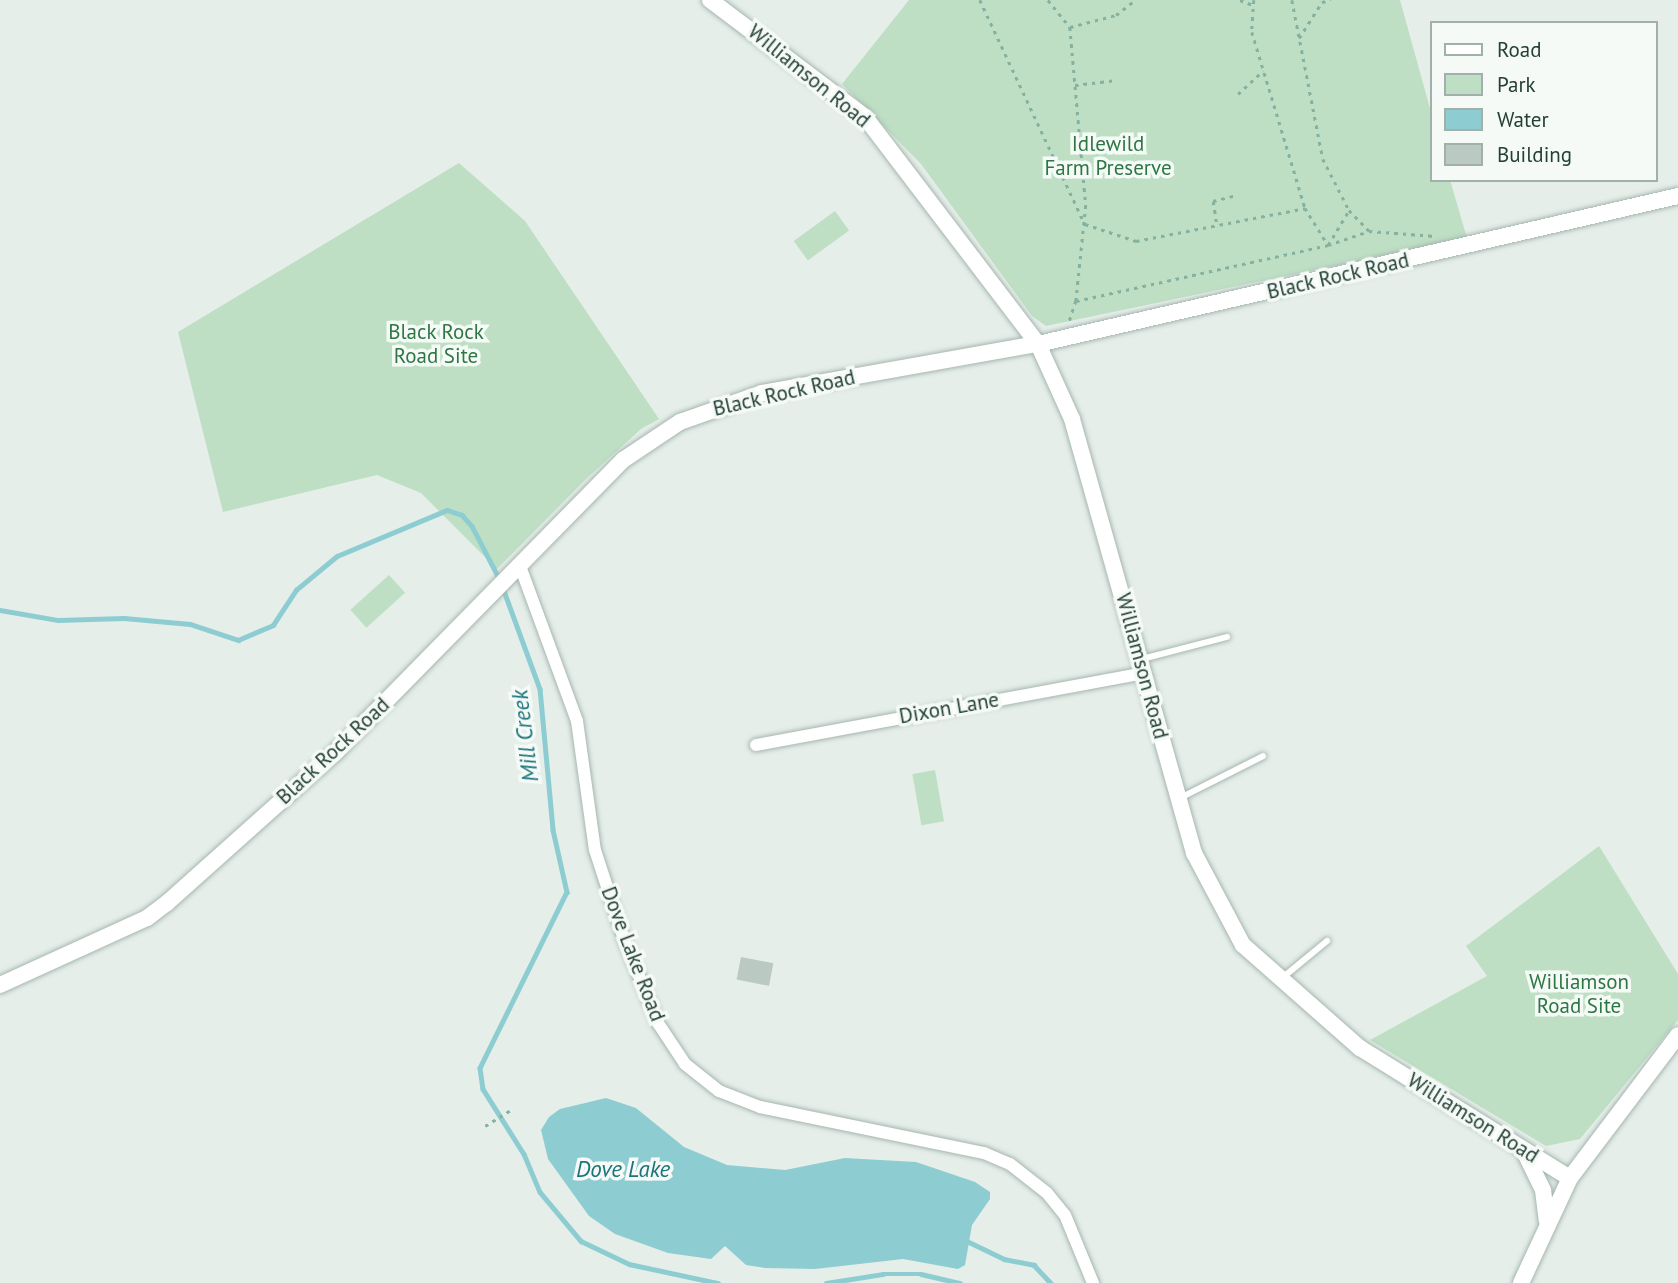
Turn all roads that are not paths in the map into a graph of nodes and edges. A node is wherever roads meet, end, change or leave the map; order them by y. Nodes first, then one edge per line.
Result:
1 (710, 0) edge
2 (1678, 196) edge
3 (1038, 344) junction
4 (514, 571) junction
5 (1227, 637) dead end
6 (1142, 666) junction
7 (756, 746) dead end
8 (1263, 757) dead end
9 (1178, 799) junction
10 (1327, 941) dead end
11 (1279, 980) junction
12 (0, 985) edge
13 (1678, 1035) edge
14 (1523, 1149) junction
15 (1570, 1178) junction
16 (1548, 1221) junction
17 (1093, 1283) edge
18 (1521, 1283) edge

1 - 3 street, Williamson Road
2 - 3 street, Black Rock Road
3 - 4 street, Black Rock Road
3 - 6 street, Williamson Road
4 - 12 street, Black Rock Road
4 - 17 street, Dove Lake Road
5 - 6 lane
6 - 7 street, Dixon Lane
6 - 9 street, Williamson Road
8 - 9 lane
9 - 11 street, Williamson Road
10 - 11 lane
11 - 14 street, Williamson Road
13 - 15 street
14 - 15 street, Williamson Road
14 - 16 street
15 - 16 street
16 - 18 street

